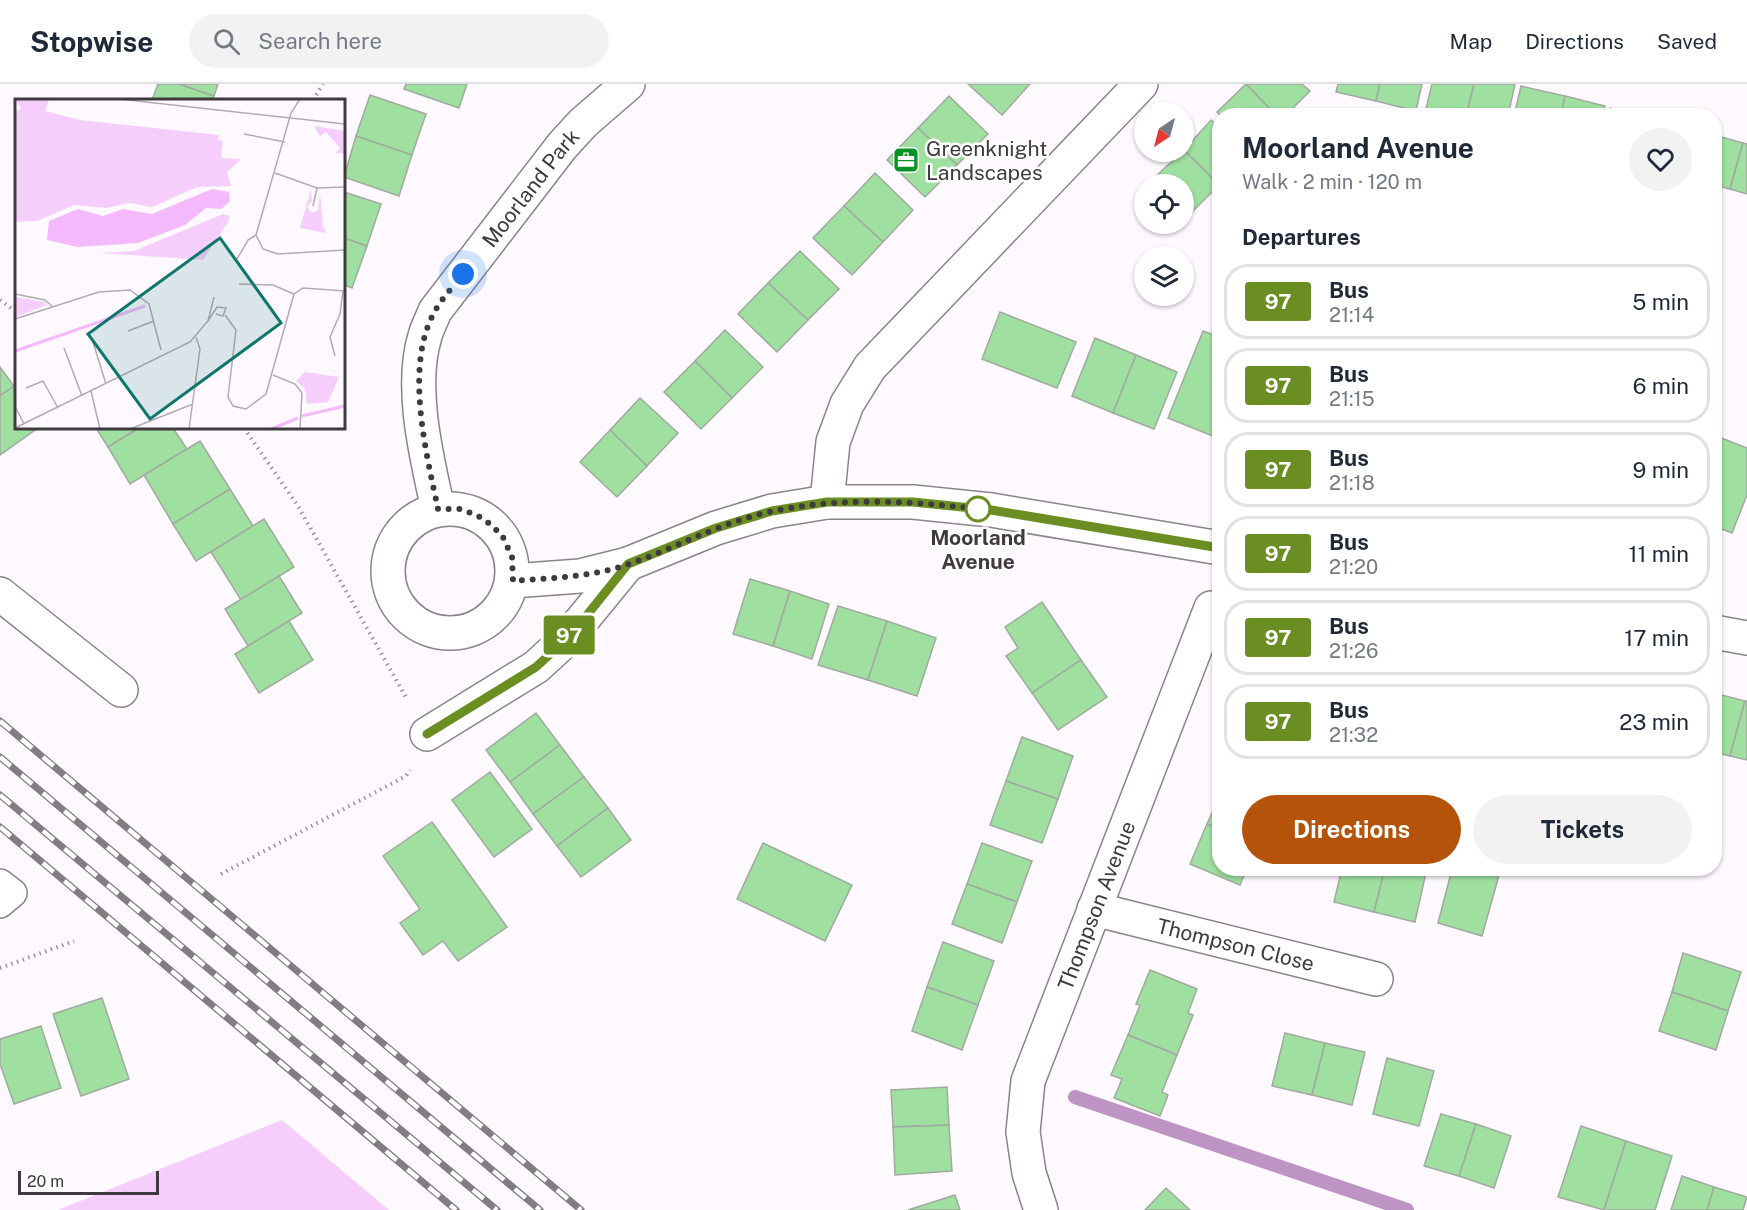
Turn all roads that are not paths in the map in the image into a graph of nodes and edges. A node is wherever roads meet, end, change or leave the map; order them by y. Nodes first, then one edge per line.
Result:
1 (628, 84) edge
2 (1140, 84) edge
3 (827, 502) junction
4 (438, 509) junction
5 (1212, 547) edge
6 (628, 564) junction
7 (513, 581) junction
8 (0, 594) edge
9 (1211, 608) dead end
10 (1722, 633) edge
11 (1747, 638) edge
12 (121, 690) dead end
13 (427, 734) road end
14 (0, 883) edge
15 (0, 904) edge
16 (1094, 909) junction
17 (1376, 979) dead end
18 (1041, 1210) edge

1 - 4 street, Moorland Park
2 - 3 street
3 - 5 street
3 - 6 street
4 - 7 street
4 - 7 street
6 - 7 street
6 - 13 street
8 - 12 street
9 - 16 street, Thompson Avenue
10 - 11 street
14 - 15 lane
16 - 17 street, Thompson Close
16 - 18 street, Thompson Avenue

